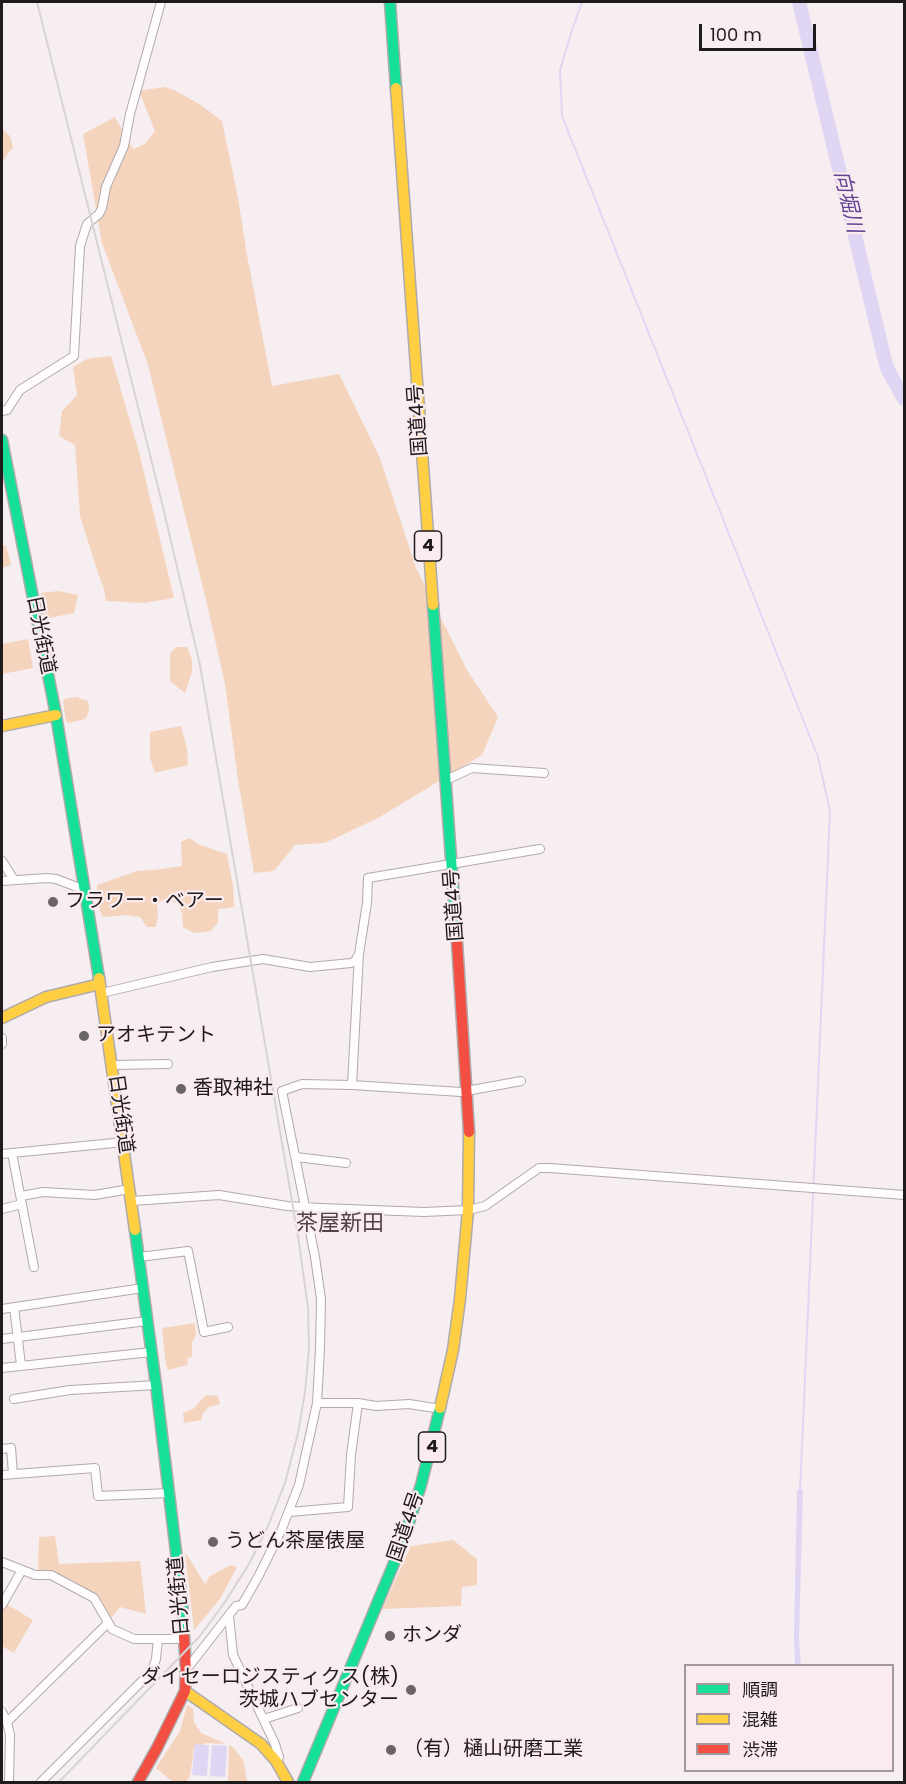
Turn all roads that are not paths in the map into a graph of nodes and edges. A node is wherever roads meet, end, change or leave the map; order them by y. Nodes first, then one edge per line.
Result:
1 (160, 2) edge
2 (390, 2) edge
3 (2, 411) edge
4 (2, 440) edge
5 (56, 715) junction
6 (2, 726) edge
7 (544, 772) dead end
8 (446, 780) junction
9 (540, 849) dead end
10 (2, 861) edge
11 (452, 864) junction
12 (14, 880) junction
13 (2, 881) edge
14 (85, 890) junction
15 (359, 954) junction
16 (101, 988) junction
17 (2, 1018) edge
18 (2, 1038) edge
19 (2, 1044) edge
20 (113, 1065) junction
21 (168, 1065) dead end
22 (521, 1081) dead end
23 (352, 1085) junction
24 (467, 1091) junction
25 (124, 1142) junction
26 (12, 1153) junction
27 (2, 1154) edge
28 (296, 1157) junction
29 (346, 1163) dead end
30 (130, 1189) junction
31 (904, 1196) edge
32 (21, 1200) junction
33 (132, 1201) junction
34 (304, 1207) junction
35 (2, 1209) edge
36 (468, 1210) junction
37 (139, 1257) junction
38 (34, 1267) dead end
39 (143, 1288) junction
40 (14, 1307) junction
41 (2, 1309) edge
42 (147, 1321) junction
43 (228, 1327) dead end
44 (18, 1337) junction
45 (2, 1340) edge
46 (151, 1352) junction
47 (21, 1365) junction
48 (2, 1368) edge
49 (156, 1385) junction
50 (14, 1399) dead end
51 (317, 1403) junction
52 (358, 1403) junction
53 (441, 1409) junction
54 (2, 1449) edge
55 (13, 1474) junction
56 (2, 1475) edge
57 (170, 1492) junction
58 (289, 1512) junction
59 (2, 1562) edge
60 (22, 1570) junction
61 (2, 1605) edge
62 (229, 1616) junction
63 (108, 1623) junction
64 (158, 1639) junction
65 (185, 1639) junction
66 (186, 1670) junction
67 (185, 1691) junction
68 (298, 1708) dead end
69 (2, 1712) edge
70 (264, 1719) junction
71 (7, 1722) junction
72 (276, 1761) junction
73 (5, 1772) edge
74 (9, 1782) edge
75 (41, 1782) edge
76 (138, 1782) edge
77 (288, 1782) edge
78 (303, 1782) edge

1 - 3 street
2 - 8 main road, 国道4号 / 4
4 - 5 main road, 日光街道
5 - 6 main road
5 - 14 main road, 日光街道
7 - 8 street
8 - 11 main road, 国道4号 / 4
9 - 11 street
10 - 12 street
11 - 15 street
11 - 24 main road, 国道4号 / 4
12 - 13 street
12 - 14 street
14 - 16 main road, 日光街道
15 - 16 street
15 - 23 street
16 - 17 main road
16 - 20 main road, 日光街道
18 - 19 street
20 - 21 street
20 - 25 main road, 日光街道
22 - 24 street
23 - 24 street
23 - 28 street
24 - 36 main road, 国道4号 / 4
25 - 26 street
25 - 30 main road, 日光街道
26 - 27 street
26 - 32 street
28 - 29 street
28 - 34 street
30 - 32 street
30 - 33 main road, 日光街道
31 - 36 street
32 - 35 street
32 - 38 street
33 - 34 street
33 - 37 main road, 日光街道
34 - 36 street
34 - 51 street
36 - 53 main road, 国道4号 / 4
37 - 39 main road, 日光街道
37 - 43 street
39 - 40 street
39 - 42 main road, 日光街道
40 - 41 street
40 - 44 street
42 - 44 street
42 - 46 main road, 日光街道
44 - 45 street
44 - 47 street
46 - 47 street
46 - 49 main road, 日光街道
47 - 48 street
49 - 50 street
49 - 57 main road, 日光街道
51 - 52 street
51 - 58 street
52 - 53 street
52 - 58 street
53 - 78 main road, 国道4号 / 4
54 - 55 street
55 - 56 street
55 - 57 street
57 - 65 main road, 日光街道
58 - 62 street
59 - 60 street
60 - 61 street
60 - 63 street
62 - 66 street
62 - 70 street
63 - 64 street
63 - 71 street
64 - 65 street
64 - 75 street
65 - 66 main road, 日光街道
66 - 67 main road, 日光街道
67 - 72 main road
67 - 76 main road, 日光街道
68 - 70 street
69 - 71 street
70 - 72 street
71 - 73 street
72 - 77 main road
73 - 74 street

